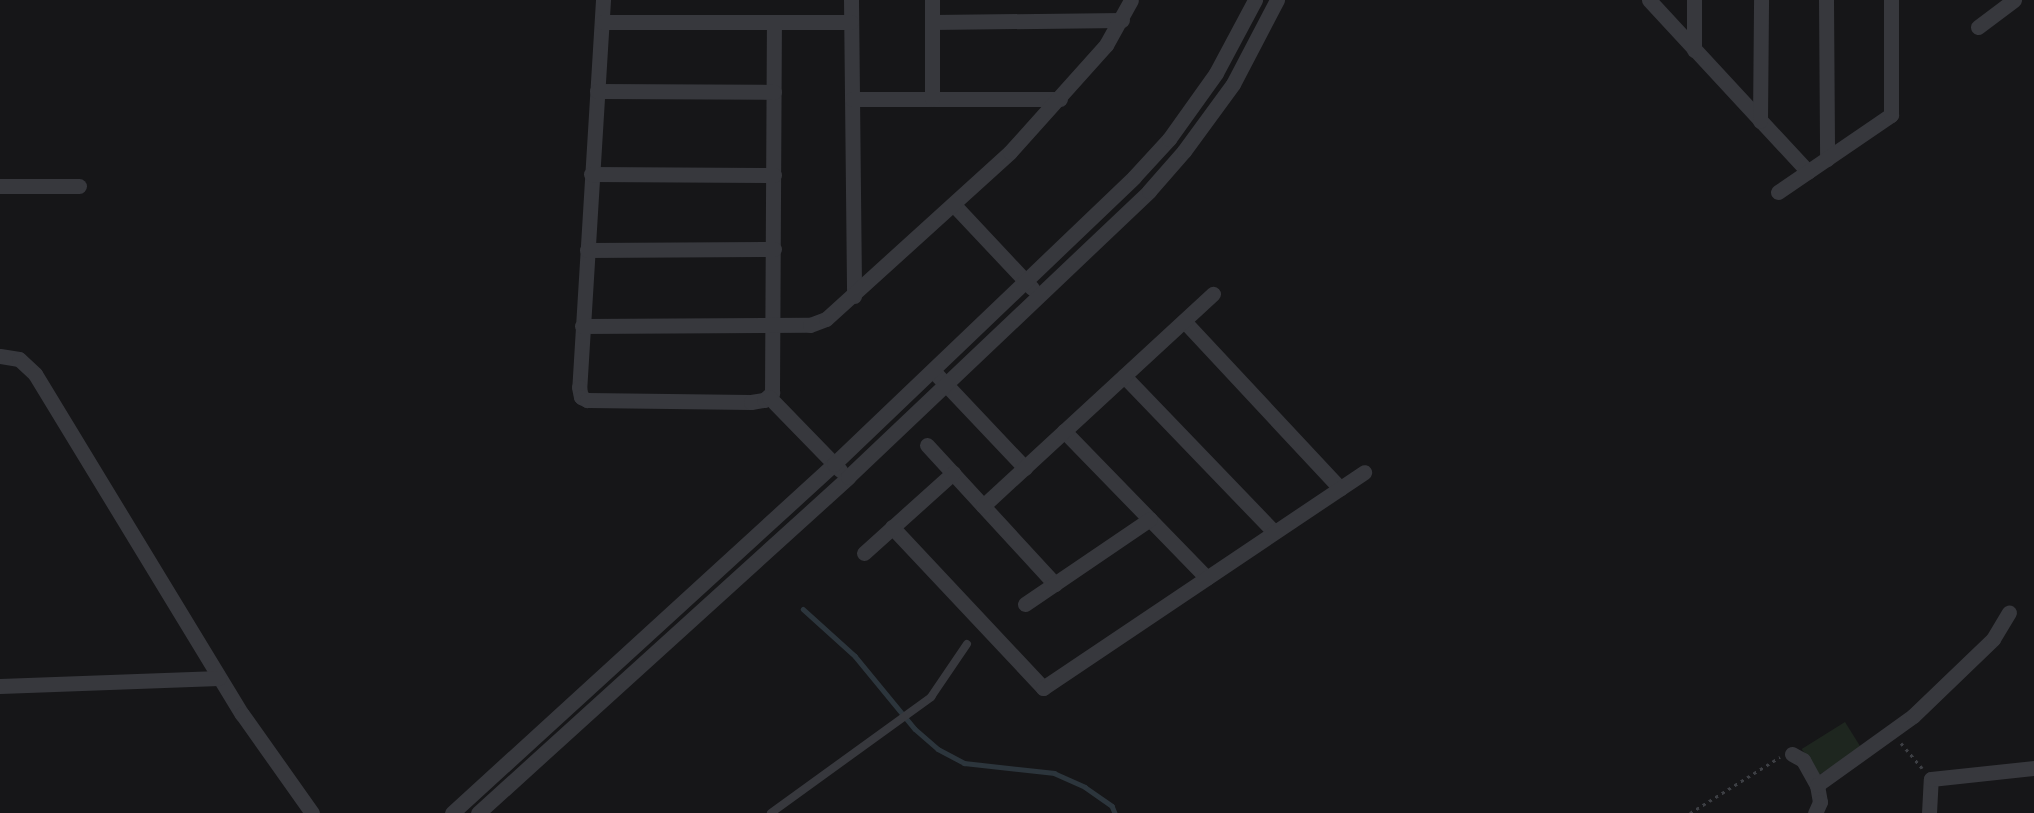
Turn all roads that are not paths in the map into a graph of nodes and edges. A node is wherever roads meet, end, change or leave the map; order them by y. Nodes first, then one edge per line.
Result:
1 (603, 0) edge
2 (851, 0) edge
3 (932, 0) edge
4 (1131, 0) edge
5 (1255, 0) edge
6 (1277, 0) edge
7 (1649, 0) edge
8 (1694, 0) edge
9 (1761, 0) edge
10 (1826, 0) edge
11 (1891, 0) edge
12 (2014, 0) edge
13 (1122, 20) junction
14 (602, 22) junction
15 (774, 22) junction
16 (851, 22) junction
17 (932, 22) junction
18 (1978, 27) dead end
19 (1694, 50) junction
20 (1216, 73) junction
21 (1233, 84) junction
22 (597, 91) junction
23 (774, 92) junction
24 (852, 99) junction
25 (932, 99) junction
26 (1060, 99) junction
27 (1760, 121) junction
28 (1827, 159) junction
29 (1808, 172) junction
30 (591, 174) junction
31 (774, 175) junction
32 (0, 186) edge
33 (79, 186) dead end
34 (1778, 192) dead end
35 (954, 206) junction
36 (774, 249) junction
37 (587, 250) junction
38 (1026, 282) junction
39 (1213, 294) dead end
40 (854, 296) junction
41 (1040, 297) junction
42 (1184, 321) junction
43 (774, 325) junction
44 (582, 326) junction
45 (0, 356) edge
46 (931, 369) junction
47 (1124, 376) junction
48 (945, 383) junction
49 (769, 397) junction
50 (1064, 431) junction
51 (927, 446) dead end
52 (834, 464) junction
53 (1024, 468) junction
54 (1364, 472) dead end
55 (953, 473) junction
56 (848, 477) junction
57 (1340, 488) junction
58 (983, 506) junction
59 (1150, 519) junction
60 (892, 527) junction
61 (1274, 532) junction
62 (864, 552) dead end
63 (1207, 578) junction
64 (1055, 584) junction
65 (1025, 604) dead end
66 (2009, 612) dead end
67 (967, 645) dead end
68 (219, 678) junction
69 (0, 686) edge
70 (1791, 754) road end
71 (2034, 768) edge
72 (1817, 785) junction
73 (1817, 812) edge
74 (312, 813) edge
75 (452, 813) edge
76 (478, 813) edge
77 (771, 813) edge
78 (1929, 813) edge

1 - 14 street
2 - 16 street
3 - 17 street
4 - 13 street
5 - 20 street
6 - 21 street
7 - 19 street
8 - 19 street
9 - 27 street
10 - 28 street
11 - 28 street
12 - 18 street
13 - 17 street
13 - 26 street
14 - 15 street
14 - 22 street
15 - 16 street
15 - 23 street
16 - 24 street
17 - 25 street
19 - 27 street
20 - 21 street
20 - 38 street
21 - 41 street
22 - 23 street
22 - 30 street
23 - 31 street
24 - 25 street
24 - 40 street
25 - 26 street
26 - 35 street
27 - 29 street
28 - 29 street
29 - 34 street
30 - 31 street
30 - 37 street
31 - 36 street
32 - 33 street
35 - 38 street
35 - 40 street
36 - 37 street
36 - 43 street
37 - 44 street
38 - 41 street
38 - 46 street
39 - 42 street
40 - 43 street
41 - 48 street
42 - 47 street
42 - 57 street
43 - 44 street
43 - 49 street
44 - 49 street
45 - 68 street
46 - 48 street
46 - 52 street
47 - 50 street
47 - 61 street
48 - 53 street
48 - 56 street
49 - 52 street
50 - 53 street
50 - 59 street
51 - 55 street
52 - 56 street
52 - 75 street
53 - 58 street
54 - 57 street
55 - 58 street
55 - 60 street
56 - 76 street
57 - 61 street
58 - 64 street
59 - 63 street
59 - 64 street
60 - 62 street
60 - 63 street
61 - 63 street
64 - 65 street
66 - 72 street
67 - 77 lane
68 - 69 street
68 - 74 street
70 - 72 street
71 - 78 street
72 - 73 street

